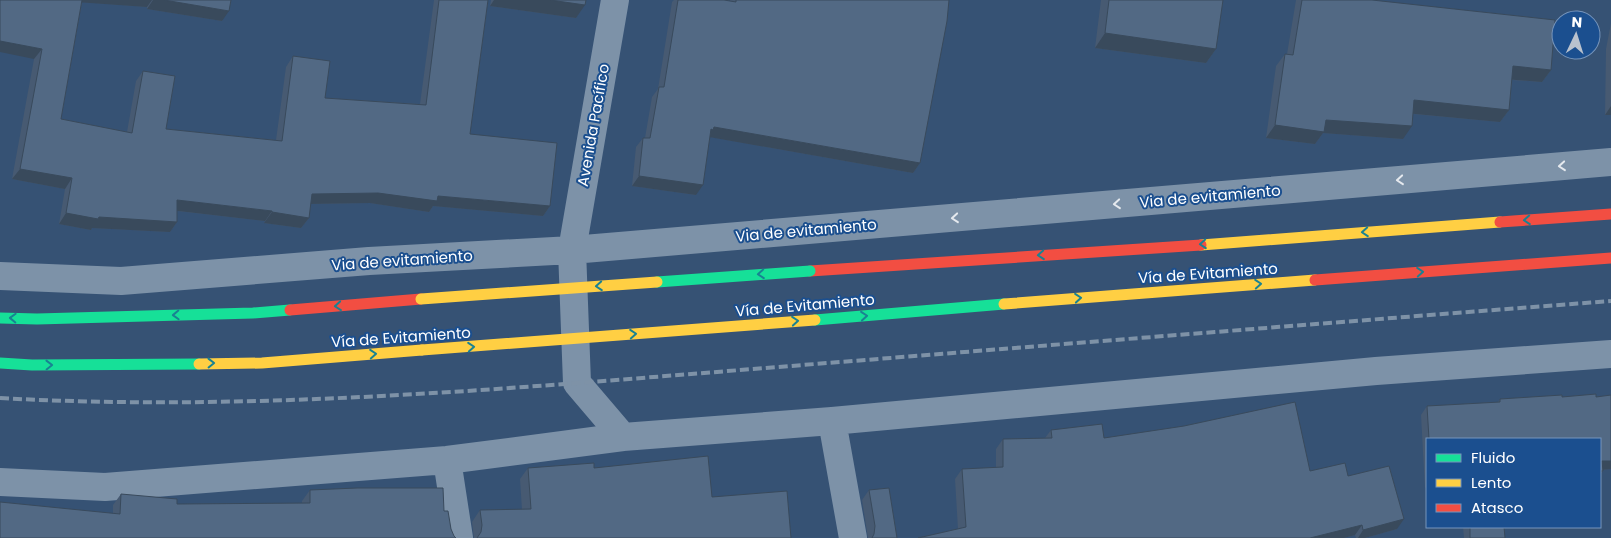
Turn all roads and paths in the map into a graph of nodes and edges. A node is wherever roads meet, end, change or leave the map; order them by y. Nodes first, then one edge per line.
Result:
1 (615, 0) edge
2 (1611, 162) edge
3 (1611, 214) edge
4 (572, 250) junction
5 (1611, 258) edge
6 (0, 276) edge
7 (0, 318) edge
8 (1611, 354) edge
9 (0, 363) edge
10 (832, 421) junction
11 (623, 436) junction
12 (447, 460) junction
13 (0, 482) edge
14 (459, 538) edge
15 (853, 538) edge

1 - 4 street, Avenida Pacífico
2 -> 4 street, Via de evitamiento
3 -> 7 highway, Vía de Evitamiento, bridge
4 - 6 street, Via de evitamiento
4 - 11 street, Avenida Pacífico
9 -> 5 highway, Vía de Evitamiento, bridge
8 - 10 street
10 - 11 street
10 - 15 street
11 - 12 street
12 - 13 street
12 - 14 street

